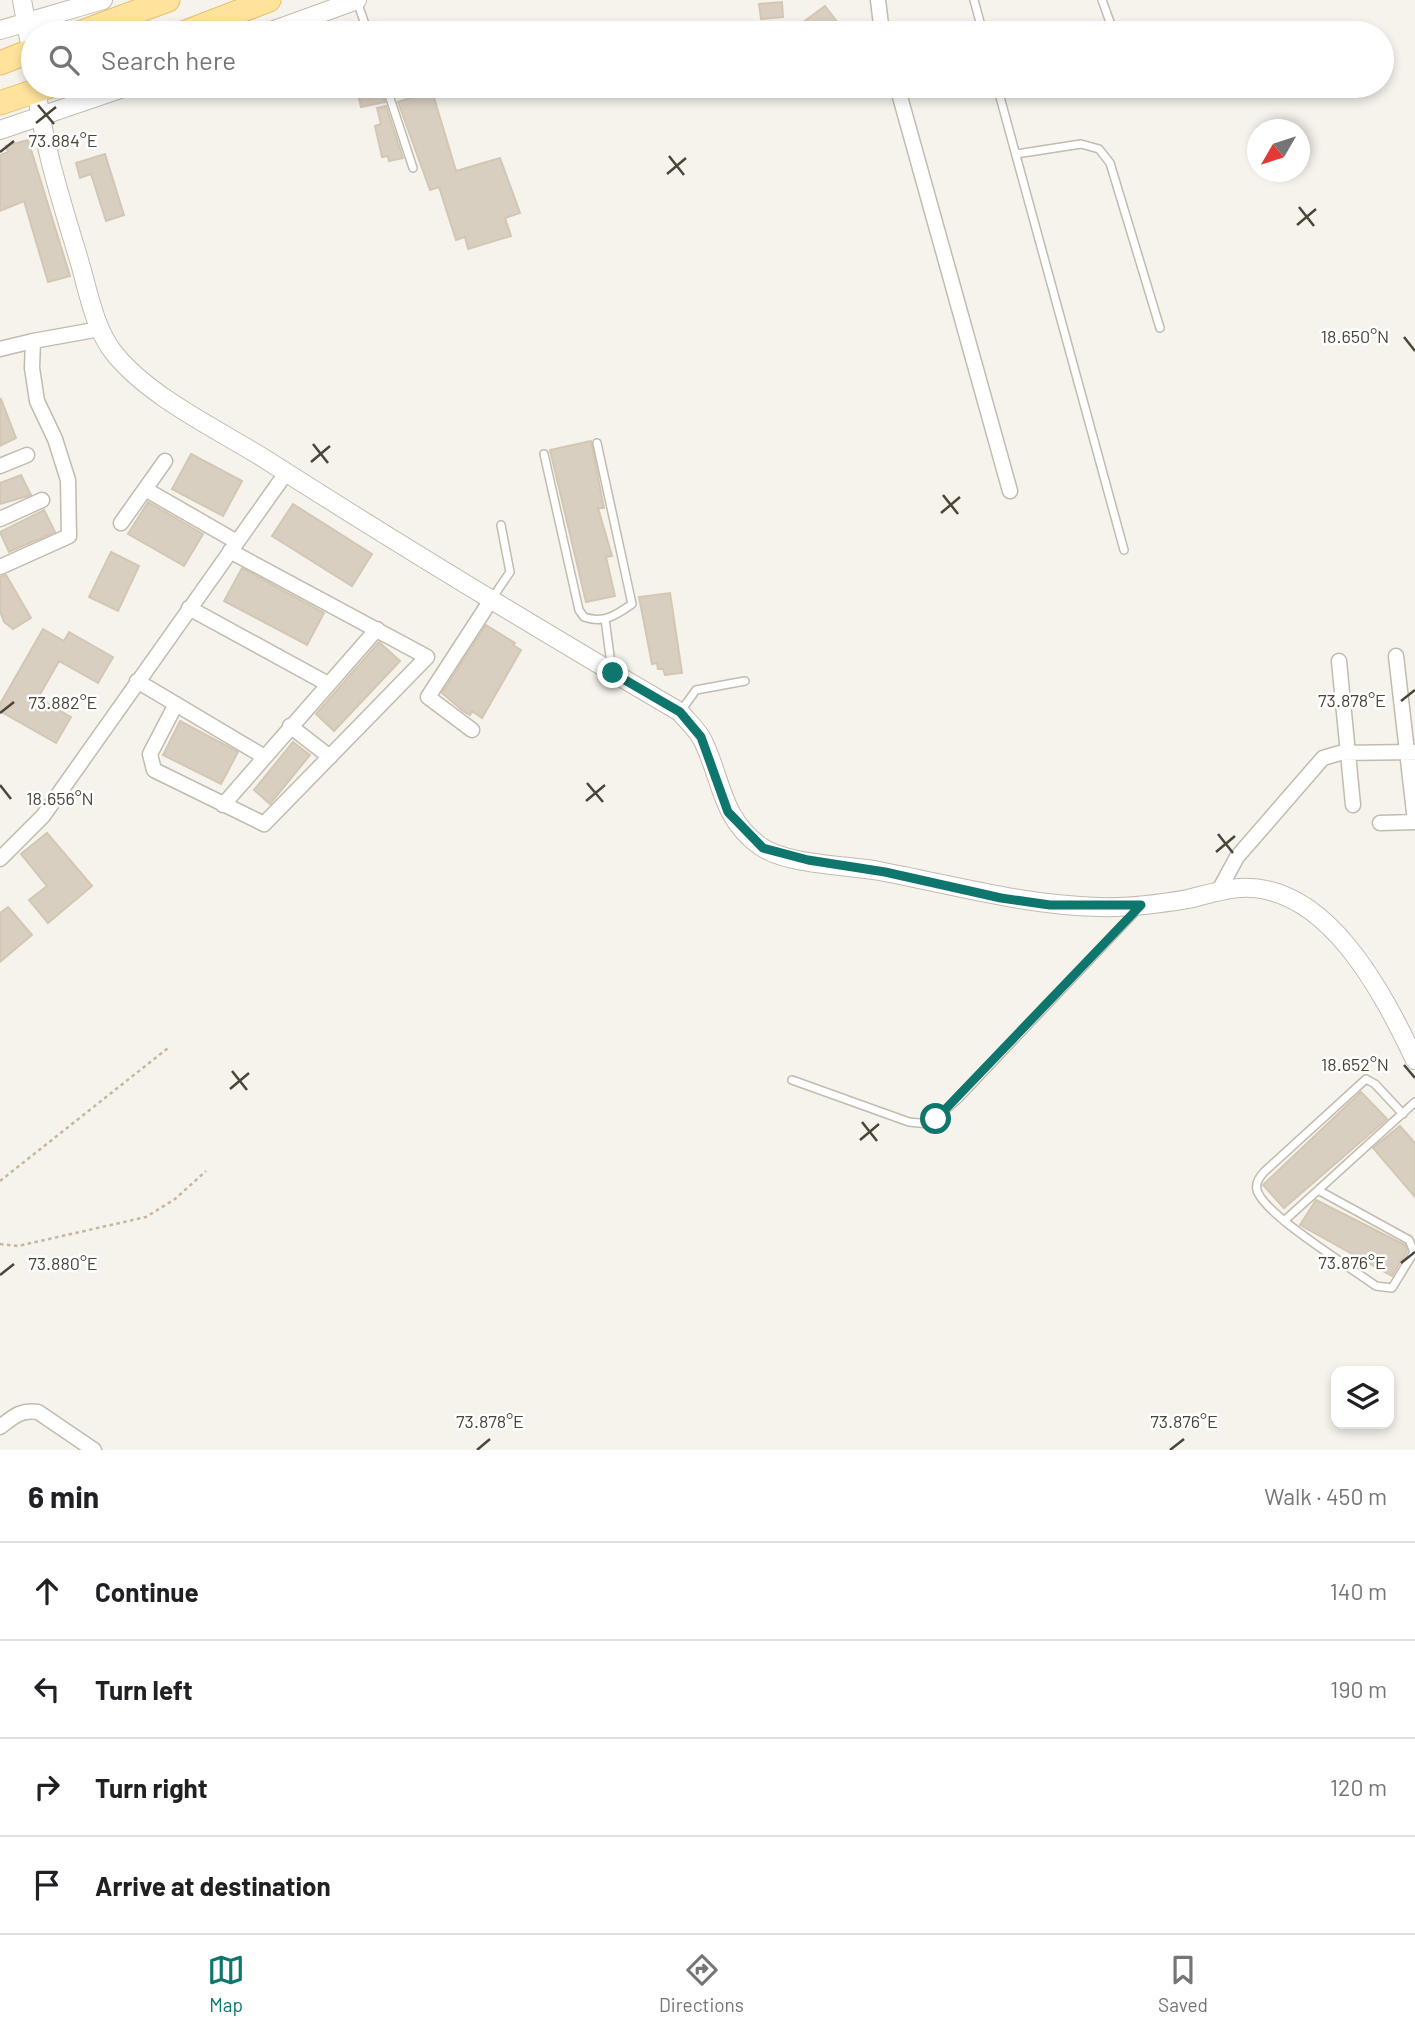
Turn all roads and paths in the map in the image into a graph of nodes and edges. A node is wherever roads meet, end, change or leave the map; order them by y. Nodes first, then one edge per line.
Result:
1 (22, 0) edge
2 (103, 0) edge
3 (168, 0) edge
4 (269, 0) edge
5 (357, 0) edge
6 (878, 0) edge
7 (974, 0) edge
8 (1102, 0) edge
9 (27, 21) edge
10 (31, 21) edge
11 (111, 21) edge
12 (214, 21) edge
13 (299, 21) edge
14 (364, 21) edge
15 (881, 21) edge
16 (980, 21) edge
17 (1110, 21) edge
18 (21, 24) edge
19 (0, 30) edge
20 (21, 57) edge
21 (0, 63) edge
22 (21, 95) edge
23 (40, 98) edge
24 (95, 98) edge
25 (390, 98) edge
26 (900, 98) edge
27 (1000, 98) edge
28 (0, 103) edge
29 (39, 118) junction
30 (0, 130) edge
31 (1016, 154) junction
32 (413, 168) dead end
33 (1160, 328) dead end
34 (100, 329) junction
35 (33, 341) junction
36 (0, 349) edge
37 (597, 443) dead end
38 (544, 454) dead end
39 (26, 455) dead end
40 (164, 461) dead end
41 (0, 466) edge
42 (286, 473) junction
43 (145, 489) junction
44 (1010, 491) dead end
45 (42, 500) dead end
46 (0, 519) edge
47 (121, 523) dead end
48 (501, 525) dead end
49 (233, 546) junction
50 (1124, 550) dead end
51 (0, 567) edge
52 (491, 600) junction
53 (189, 608) junction
54 (605, 619) junction
55 (377, 629) junction
56 (1396, 656) dead end
57 (1339, 661) dead end
58 (613, 673) junction
59 (137, 681) junction
60 (745, 681) dead end
61 (328, 684) junction
62 (176, 704) junction
63 (680, 712) junction
64 (290, 726) junction
65 (472, 730) dead end
66 (1411, 752) edge
67 (1348, 753) junction
68 (263, 756) junction
69 (330, 757) junction
70 (223, 805) junction
71 (1353, 806) dead end
72 (1415, 822) edge
73 (1380, 823) dead end
74 (0, 859) edge
75 (1218, 892) junction
76 (1141, 905) junction
77 (168, 1048) dead end
78 (1415, 1060) edge
79 (792, 1080) dead end
80 (1415, 1102) edge
81 (1403, 1114) junction
82 (206, 1171) dead end
83 (0, 1181) edge
84 (1318, 1190) junction
85 (1284, 1221) junction
86 (0, 1244) edge
87 (0, 1427) edge
88 (94, 1450) edge

1 - 9 street
2 - 10 street
3 - 11 main road
4 - 12 main road
5 - 13 street
5 - 14 lane
6 - 15 street
7 - 16 lane
8 - 17 lane
18 - 19 street
20 - 21 main road
22 - 28 main road
23 - 29 street
24 - 29 street
25 - 32 lane
26 - 44 street
27 - 31 lane
29 - 30 street
29 - 34 street
31 - 33 lane
31 - 50 lane
34 - 35 street
34 - 42 street
35 - 36 street
35 - 51 street
37 - 54 lane
38 - 54 lane
39 - 41 street
40 - 43 street
42 - 49 street
42 - 52 street
43 - 47 street
43 - 49 street
45 - 46 street
48 - 52 lane
49 - 53 street
49 - 55 street
52 - 58 street
52 - 65 street
53 - 59 street
53 - 61 street
54 - 58 lane
55 - 61 street
55 - 69 street
56 - 66 street
57 - 67 street
58 - 63 street
59 - 62 street
59 - 74 street
60 - 63 lane
61 - 64 street
62 - 68 street
62 - 70 street
63 - 76 street
64 - 68 street
64 - 69 street
66 - 67 street
66 - 72 street
67 - 71 street
67 - 75 street
68 - 70 street
69 - 70 street
72 - 73 street
75 - 76 street
75 - 78 street
76 - 79 lane
77 - 83 path
80 - 81 lane
81 - 84 lane
81 - 85 lane
82 - 86 path
84 - 85 lane
84 - 85 lane
87 - 88 street

